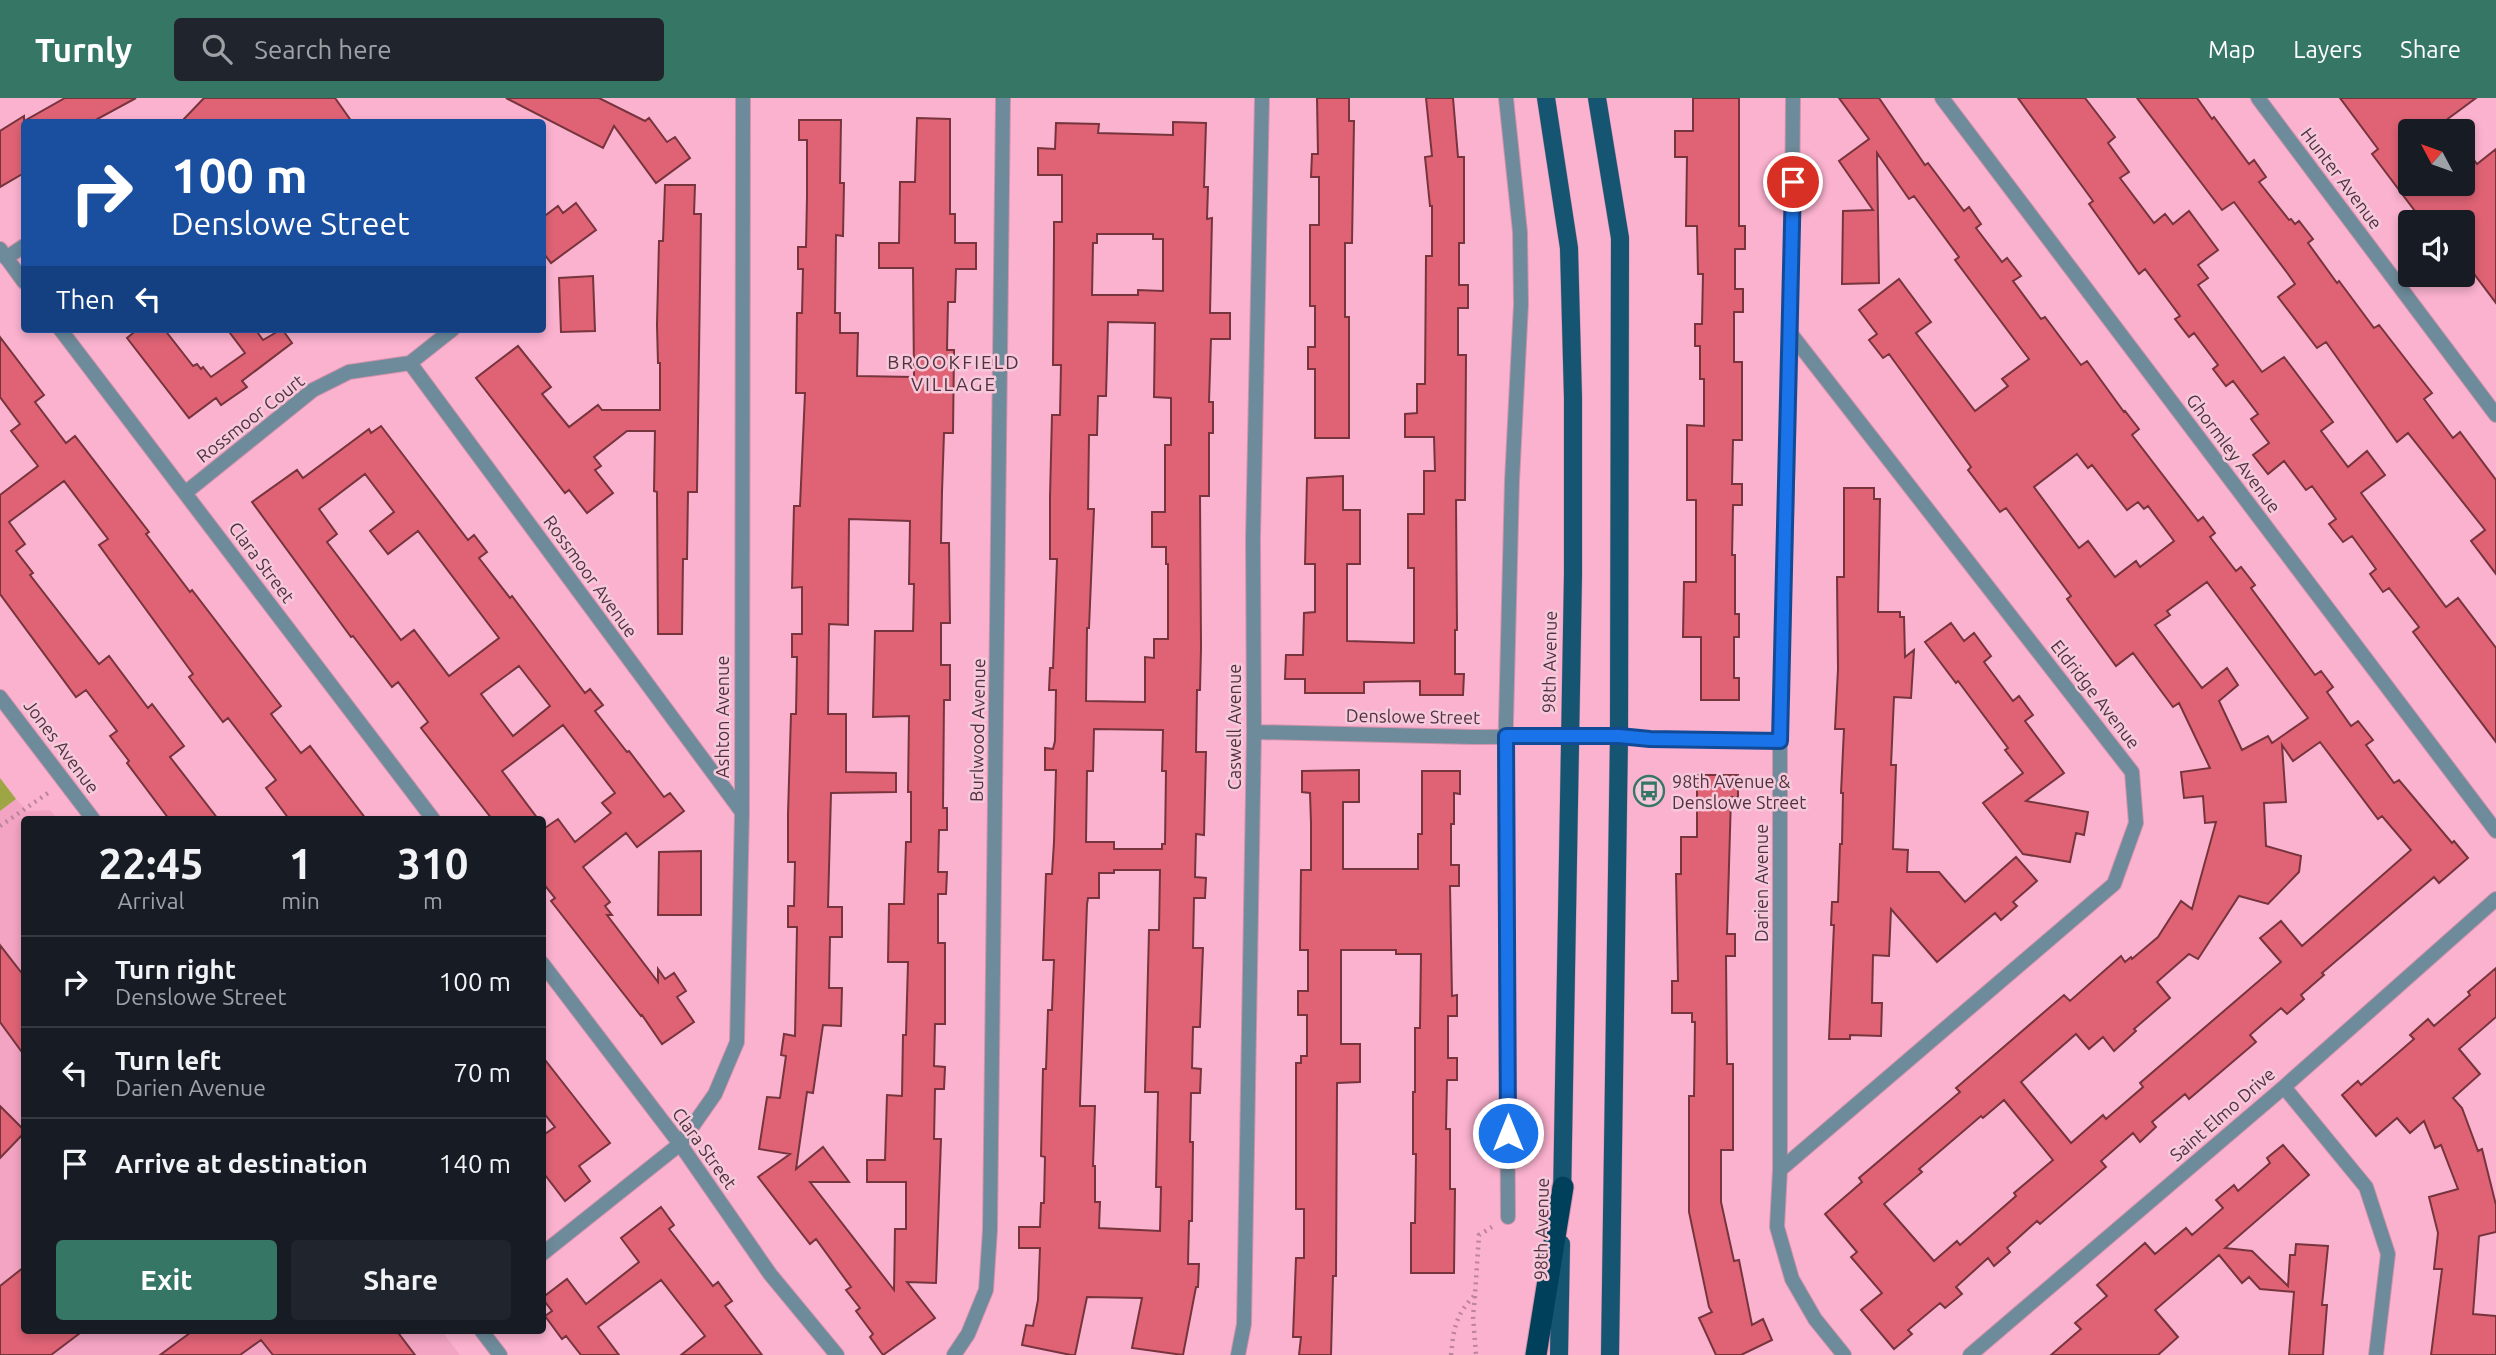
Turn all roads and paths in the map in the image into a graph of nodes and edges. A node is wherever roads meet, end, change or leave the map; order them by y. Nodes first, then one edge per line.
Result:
1 (743, 98) edge
2 (1003, 98) edge
3 (1262, 98) edge
4 (1506, 98) edge
5 (1546, 98) edge
6 (1597, 98) edge
7 (1793, 98) edge
8 (1942, 98) edge
9 (2258, 98) edge
10 (21, 247) edge
11 (3, 254) edge
12 (21, 278) edge
13 (63, 333) edge
14 (448, 333) edge
15 (1791, 334) junction
16 (410, 363) junction
17 (2496, 415) edge
18 (186, 493) junction
19 (0, 696) edge
20 (1254, 732) junction
21 (1506, 736) junction
22 (1569, 736) junction
23 (1619, 736) junction
24 (1780, 741) junction
25 (64, 781) junction
26 (742, 811) junction
27 (91, 816) edge
28 (431, 816) edge
29 (0, 826) edge
30 (2496, 831) edge
31 (2496, 899) edge
32 (546, 968) edge
33 (2284, 1087) junction
34 (680, 1144) junction
35 (1780, 1170) junction
36 (1563, 1187) junction
37 (1508, 1217) joint
38 (546, 1251) edge
39 (1475, 1295) junction
40 (484, 1334) edge
41 (500, 1355) edge
42 (837, 1355) edge
43 (954, 1355) edge
44 (1238, 1355) edge
45 (1451, 1355) edge
46 (1476, 1355) edge
47 (1536, 1355) edge
48 (1559, 1355) edge
49 (1610, 1355) edge
50 (1844, 1355) edge
51 (1970, 1355) edge
52 (2376, 1355) edge

1 - 26 street, Ashton Avenue
2 - 43 street, Burlwood Avenue
3 - 20 street, Caswell Avenue
4 - 21 street, 98th Avenue
5 - 22 main road, 98th Avenue
6 - 23 main road
7 - 15 street, Darien Avenue
8 - 30 street, Ghormley Avenue
9 - 17 street, Hunter Avenue
10 - 11 street
11 - 12 street
13 - 18 street, Clara Street
14 - 16 street, Rossmoor Court
15 - 24 street, Darien Avenue
15 - 35 street, Eldridge Avenue
16 - 18 street, Rossmoor Court
16 - 26 street, Rossmoor Avenue
18 - 28 street, Clara Street
19 - 25 street, Jones Avenue
20 - 21 street, Denslowe Street
20 - 44 street, Caswell Avenue
21 - 22 street, Denslowe Street
21 - 37 street, 98th Avenue
22 - 23 street, Denslowe Street
22 - 36 main road, 98th Avenue
23 - 24 street, Denslowe Street
23 - 49 main road
24 - 35 street, Darien Avenue
25 - 27 street, Jones Avenue
25 - 29 path
26 - 34 street, Ashton Avenue
31 - 33 street, Saint Elmo Drive
32 - 34 street, Clara Street
33 - 51 street, Saint Elmo Drive
33 - 52 street
34 - 38 street, Ashton Avenue
34 - 42 street, Clara Street
35 - 50 street, Darien Avenue
36 - 47 highway
36 - 48 main road, 98th Avenue
37 - 39 path
39 - 45 path
39 - 46 path
40 - 41 street

